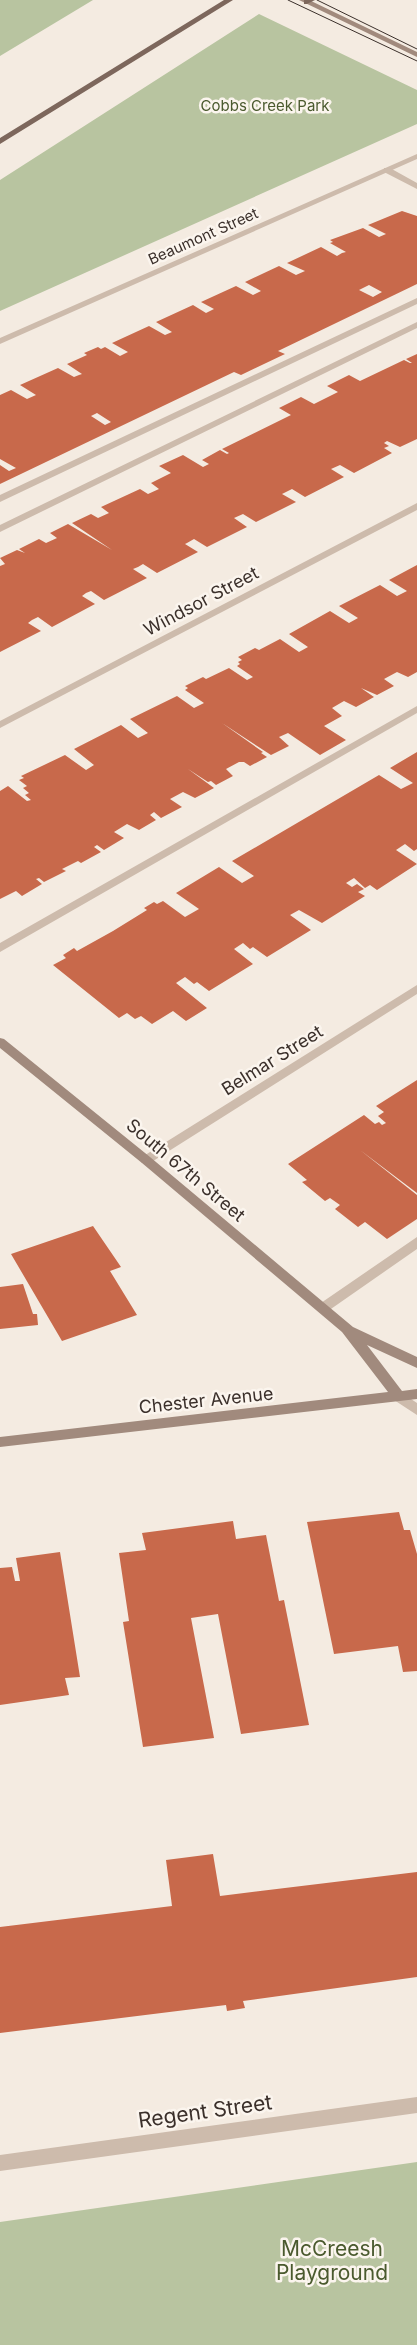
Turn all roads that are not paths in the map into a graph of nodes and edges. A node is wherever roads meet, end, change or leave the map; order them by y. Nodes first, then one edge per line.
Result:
1 (229, 0) edge
2 (307, 1) edge
3 (417, 55) edge
4 (0, 142) edge
5 (417, 156) edge
6 (387, 170) junction
7 (417, 186) edge
8 (417, 302) edge
9 (417, 326) edge
10 (0, 341) edge
11 (0, 499) edge
12 (417, 506) edge
13 (0, 529) edge
14 (417, 709) edge
15 (0, 725) edge
16 (0, 948) edge
17 (417, 989) edge
18 (0, 1042) edge
19 (146, 1160) junction
20 (417, 1242) edge
21 (323, 1308) junction
22 (347, 1328) junction
23 (417, 1363) edge
24 (417, 1394) edge
25 (400, 1396) junction
26 (417, 1410) edge
27 (0, 1442) edge
28 (417, 2104) edge
29 (0, 2163) edge

1 - 4 main road
2 - 3 street
5 - 6 street, Beaumont Street
6 - 7 street
6 - 10 street, Beaumont Street
8 - 11 street
9 - 13 street
12 - 15 street, Windsor Street
14 - 16 street
17 - 19 street, Belmar Street
18 - 19 street, South 67th Street
19 - 21 street, South 67th Street
20 - 21 street
21 - 22 street, South 67th Street
22 - 23 street, South 67th Street
22 - 25 street, South 67th Street
24 - 25 street, Chester Avenue
25 - 26 street, South 67th Street
25 - 27 street, Chester Avenue
28 - 29 street, Regent Street

